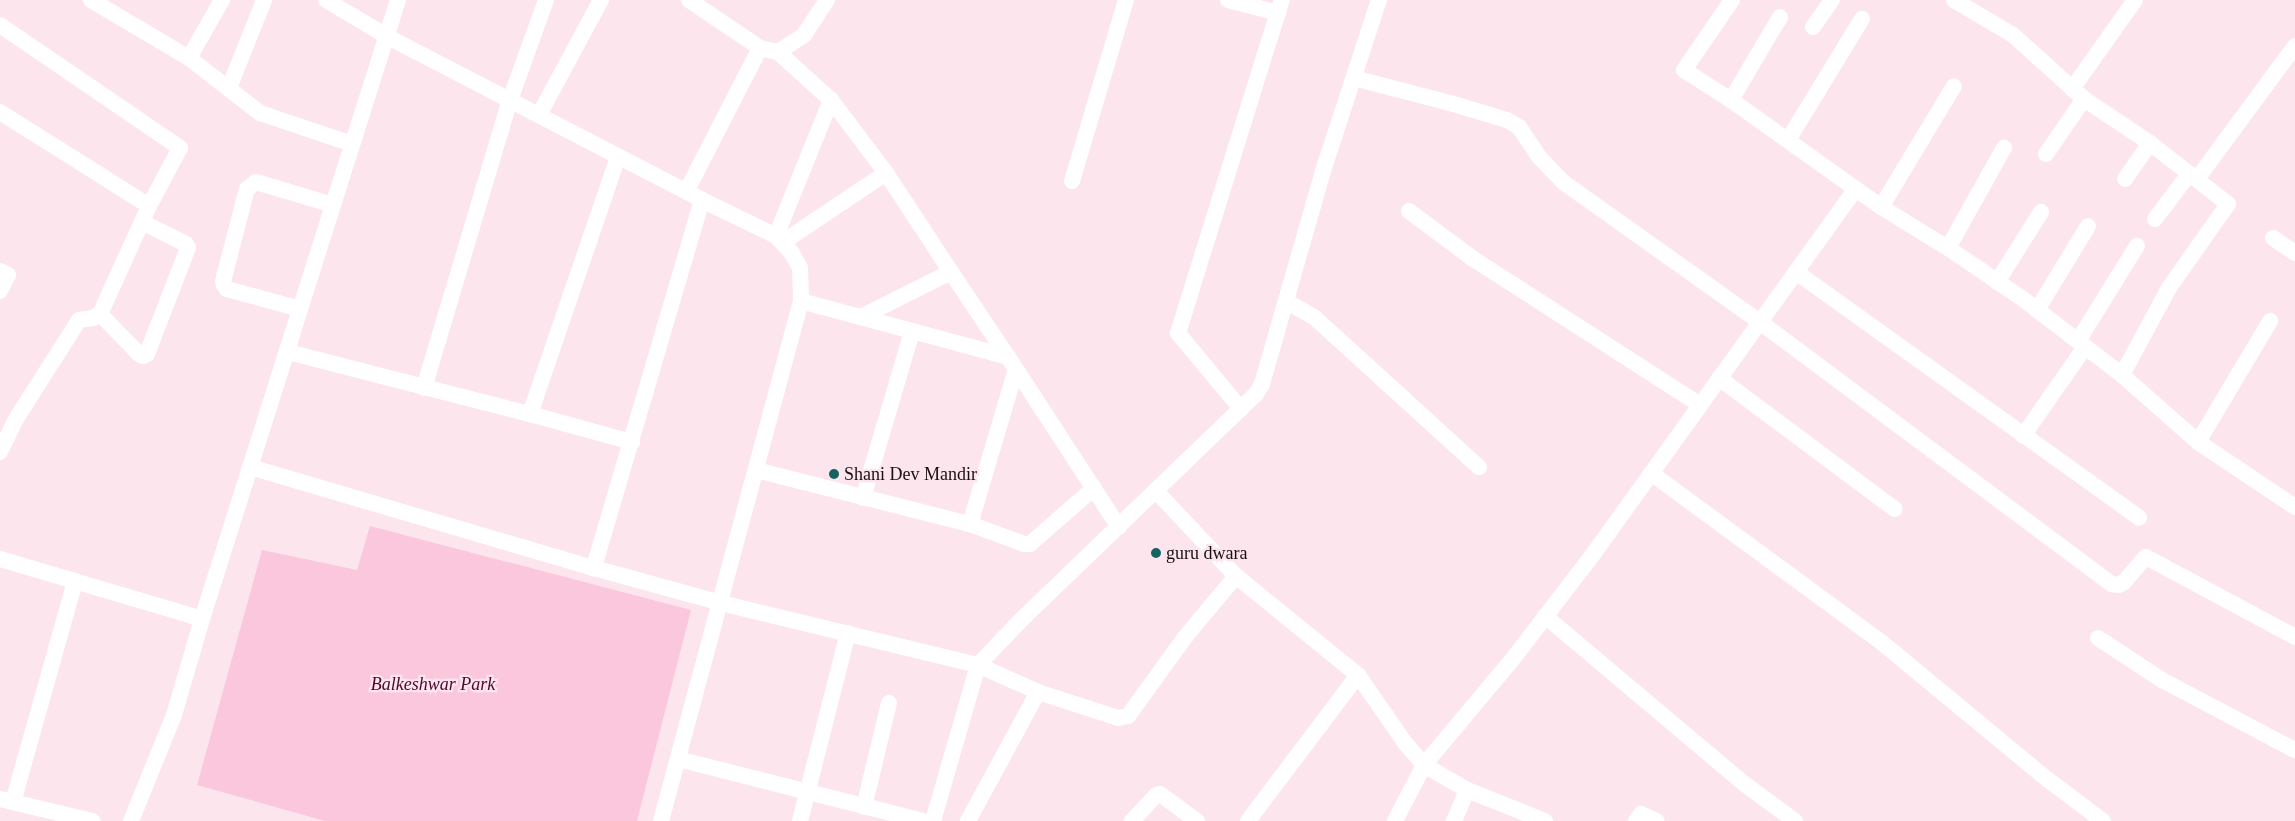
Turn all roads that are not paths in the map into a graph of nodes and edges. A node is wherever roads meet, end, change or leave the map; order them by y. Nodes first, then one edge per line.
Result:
1 (91, 0) edge
2 (222, 0) edge
3 (264, 0) edge
4 (326, 0) edge
5 (398, 0) edge
6 (546, 0) edge
7 (600, 0) edge
8 (689, 0) edge
9 (827, 0) edge
10 (1126, 0) edge
11 (1228, 0) edge
12 (1379, 0) edge
13 (1732, 0) edge
14 (1832, 0) edge
15 (1954, 0) edge
16 (2135, 0) edge
17 (1973, 5) edge
18 (1280, 6) edge
19 (1780, 17) dead end
20 (1862, 19) dead end
21 (0, 25) edge
22 (1813, 27) dead end
23 (388, 37) junction
24 (2295, 46) edge
25 (760, 48) junction
26 (778, 52) junction
27 (188, 58) junction
28 (1354, 78) junction
29 (1954, 86) dead end
30 (230, 88) junction
31 (2078, 94) junction
32 (510, 100) junction
33 (831, 100) junction
34 (1731, 100) junction
35 (0, 112) edge
36 (539, 115) junction
37 (1788, 140) junction
38 (2150, 143) junction
39 (352, 144) junction
40 (2004, 148) dead end
41 (2046, 154) dead end
42 (618, 157) junction
43 (886, 173) junction
44 (2193, 177) junction
45 (2125, 179) dead end
46 (1072, 181) dead end
47 (1856, 189) junction
48 (686, 192) junction
49 (702, 200) junction
50 (333, 205) junction
51 (149, 206) junction
52 (1881, 207) junction
53 (1409, 212) dead end
54 (2041, 212) dead end
55 (2155, 219) dead end
56 (142, 222) junction
57 (2088, 226) dead end
58 (2273, 238) dead end
59 (779, 239) junction
60 (2136, 246) dead end
61 (1948, 248) junction
62 (2294, 250) edge
63 (0, 271) edge
64 (951, 272) junction
65 (1796, 272) junction
66 (1997, 282) junction
67 (0, 291) edge
68 (801, 301) junction
69 (1286, 301) junction
70 (300, 309) junction
71 (2037, 310) junction
72 (100, 314) junction
73 (861, 317) junction
74 (2270, 321) dead end
75 (1760, 322) junction
76 (912, 331) junction
77 (2081, 344) junction
78 (288, 352) junction
79 (1012, 363) junction
80 (2122, 374) junction
81 (1719, 378) junction
82 (424, 388) junction
83 (1700, 405) junction
84 (1241, 409) junction
85 (530, 414) junction
86 (2023, 436) junction
87 (632, 442) junction
88 (2198, 442) junction
89 (0, 452) edge
90 (250, 467) junction
91 (1479, 467) dead end
92 (756, 470) junction
93 (1651, 473) junction
94 (1094, 488) junction
95 (1156, 491) junction
96 (864, 498) junction
97 (2295, 507) edge
98 (1895, 509) dead end
99 (2139, 518) dead end
100 (970, 524) junction
101 (1119, 527) junction
102 (0, 559) edge
103 (594, 568) junction
104 (1236, 576) junction
105 (75, 581) junction
106 (721, 603) junction
107 (1545, 616) junction
108 (202, 619) junction
109 (848, 633) junction
110 (2295, 637) edge
111 (2098, 638) dead end
112 (978, 665) junction
113 (1358, 675) junction
114 (1038, 692) junction
115 (889, 702) dead end
116 (2295, 750) edge
117 (678, 758) junction
118 (1424, 766) junction
119 (1467, 790) junction
120 (807, 793) junction
121 (7, 801) edge
122 (864, 806) junction
123 (92, 821) edge
124 (131, 821) edge
125 (660, 821) edge
126 (800, 821) edge
127 (923, 821) edge
128 (933, 821) edge
129 (968, 821) edge
130 (1132, 821) edge
131 (1197, 821) edge
132 (1248, 821) edge
133 (1395, 821) edge
134 (1454, 821) edge
135 (1546, 821) edge
136 (1636, 821) edge
137 (1657, 821) edge
138 (1795, 821) edge
139 (2103, 821) edge

1 - 27 street
2 - 27 street
3 - 30 street
4 - 23 street
5 - 23 street
6 - 32 street
7 - 36 street
8 - 25 street
9 - 26 street
10 - 46 street
11 - 18 street
12 - 28 street
13 - 34 street
14 - 22 street
15 - 17 street
16 - 31 street
17 - 31 street
18 - 84 street
19 - 34 street
20 - 37 street
21 - 51 street
23 - 32 street
23 - 39 street
24 - 44 street
25 - 26 street
25 - 48 street
26 - 33 street
27 - 30 street
28 - 69 street
28 - 75 street
29 - 52 street
30 - 39 street
31 - 38 street
31 - 41 street
32 - 36 street
32 - 82 street
33 - 43 street
33 - 59 street
34 - 37 street
35 - 51 street
36 - 42 street
37 - 47 street
38 - 44 street
38 - 45 street
39 - 50 street
40 - 61 street
42 - 48 street
42 - 85 street
43 - 59 street
43 - 64 street
44 - 55 street
44 - 80 street
47 - 52 street
47 - 65 street
48 - 49 street
49 - 59 street
49 - 87 street
50 - 70 street
50 - 70 street
51 - 56 street
52 - 61 street
53 - 83 street
54 - 66 street
56 - 72 street
56 - 72 street
57 - 71 street
58 - 62 street
59 - 68 street
60 - 77 street
61 - 66 street
63 - 67 street
64 - 73 street
64 - 79 street
65 - 75 street
65 - 86 street
66 - 71 street
68 - 73 street
68 - 92 street
69 - 84 street
69 - 91 street
70 - 78 street
71 - 77 street
72 - 89 street
73 - 76 street
74 - 88 street
75 - 81 street
75 - 110 street
76 - 79 street
76 - 96 street
77 - 80 street
77 - 86 street
78 - 82 street
78 - 90 street
79 - 94 street
79 - 100 street
80 - 88 street
81 - 83 street
81 - 98 street
82 - 85 street
83 - 93 street
84 - 95 street
85 - 87 street
86 - 99 street
87 - 103 street
88 - 97 street
90 - 103 street
90 - 108 street
92 - 96 street
92 - 106 street
93 - 107 street
93 - 139 street
94 - 100 street
94 - 101 street
95 - 101 street
95 - 104 street
96 - 100 street
101 - 112 street
102 - 105 street
103 - 106 street
104 - 113 street
104 - 114 street
105 - 108 street
105 - 121 street
106 - 109 street
106 - 117 street
107 - 118 street
107 - 138 street
108 - 124 street
109 - 112 street
109 - 120 street
111 - 116 street
112 - 114 street
112 - 128 street
113 - 118 street
113 - 132 street
114 - 129 street
115 - 122 street
117 - 120 street
117 - 125 street
118 - 119 street
118 - 133 street
119 - 134 street
119 - 135 street
120 - 122 street
120 - 126 street
121 - 123 street
122 - 127 street
130 - 131 street
136 - 137 street

